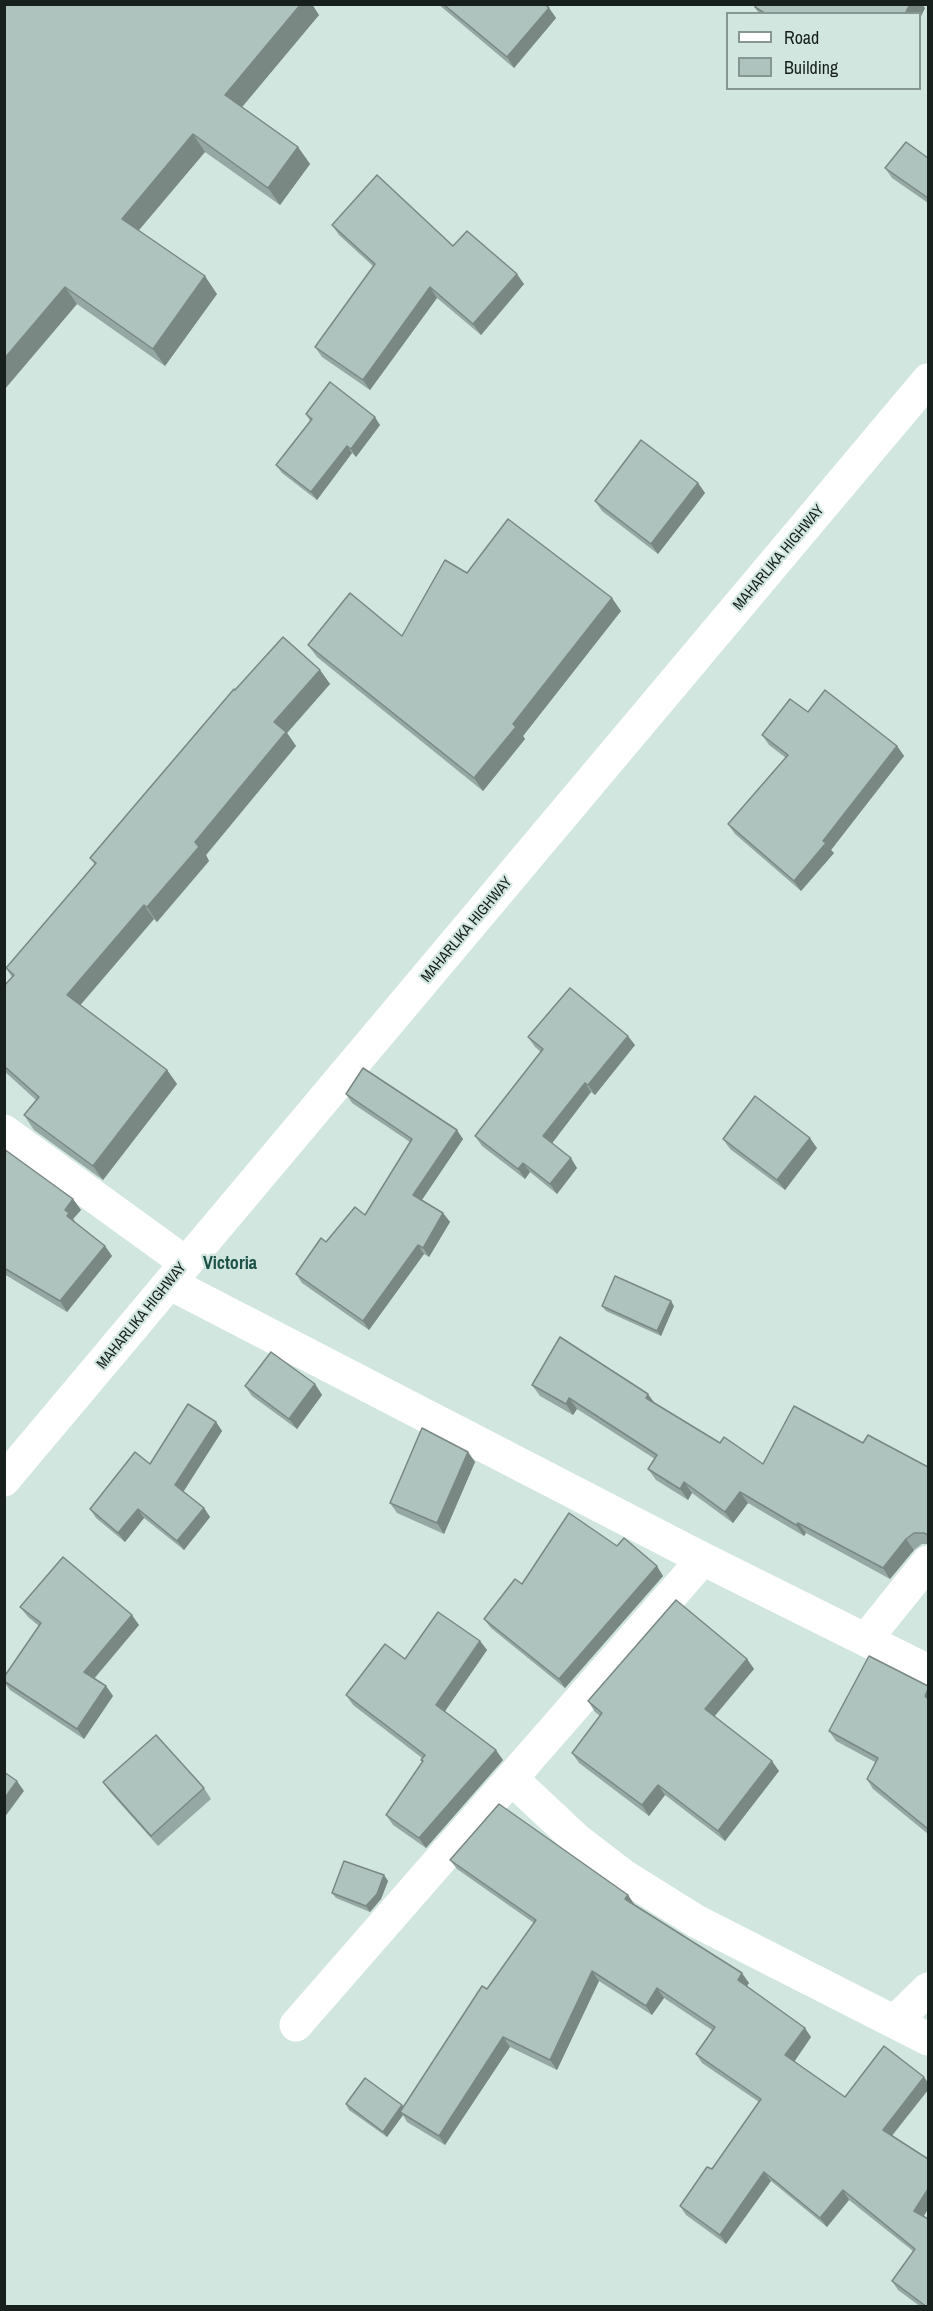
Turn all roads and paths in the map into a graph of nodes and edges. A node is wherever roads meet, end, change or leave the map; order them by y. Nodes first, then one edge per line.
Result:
1 (928, 380) edge
2 (4, 1131) edge
3 (179, 1273) junction
4 (4, 1480) edge
5 (703, 1559) junction
6 (928, 1562) edge
7 (867, 1638) junction
8 (928, 1671) edge
9 (512, 1779) junction
10 (928, 1989) edge
11 (895, 2021) junction
12 (296, 2025) dead end
13 (928, 2039) edge

1 - 3 main road, MAHARLIKA HIGHWAY
2 - 3 main road
3 - 4 main road, MAHARLIKA HIGHWAY
3 - 5 main road
5 - 7 main road
5 - 9 main road
6 - 7 main road
7 - 8 main road
9 - 11 main road
9 - 12 main road
10 - 11 main road
11 - 13 main road

